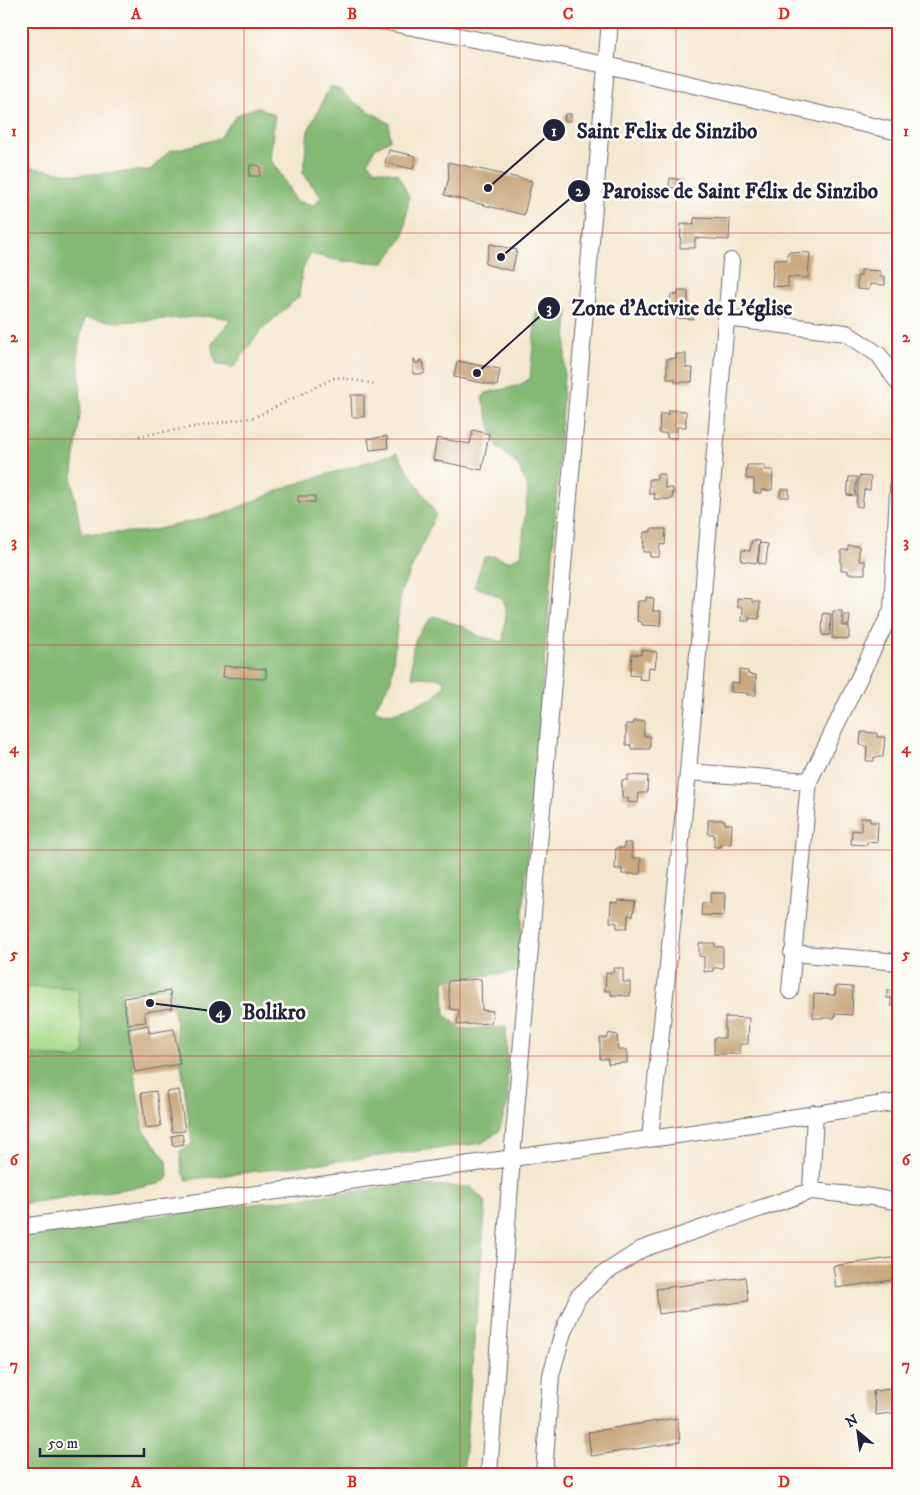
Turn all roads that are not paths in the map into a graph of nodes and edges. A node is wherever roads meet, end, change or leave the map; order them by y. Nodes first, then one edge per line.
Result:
1 (382, 21) edge
2 (610, 21) edge
3 (606, 66) junction
4 (899, 132) edge
5 (731, 261) dead end
6 (726, 318) junction
7 (899, 384) edge
8 (899, 470) edge
9 (895, 610) edge
10 (688, 772) junction
11 (809, 781) junction
12 (792, 953) junction
13 (899, 962) edge
14 (790, 991) dead end
15 (899, 1102) edge
16 (815, 1113) junction
17 (650, 1139) junction
18 (512, 1157) junction
19 (811, 1191) junction
20 (899, 1202) edge
21 (21, 1227) edge
22 (489, 1474) edge
23 (544, 1474) edge

1 - 3 street
2 - 3 street
3 - 4 street
3 - 18 street
5 - 6 street
6 - 7 street
6 - 10 street
8 - 9 street
9 - 11 street
10 - 11 street
10 - 17 street
11 - 12 street
12 - 13 street
12 - 14 street
15 - 16 street
16 - 17 street
16 - 19 street
17 - 18 street
18 - 21 street
18 - 22 street
19 - 20 street
19 - 23 street

